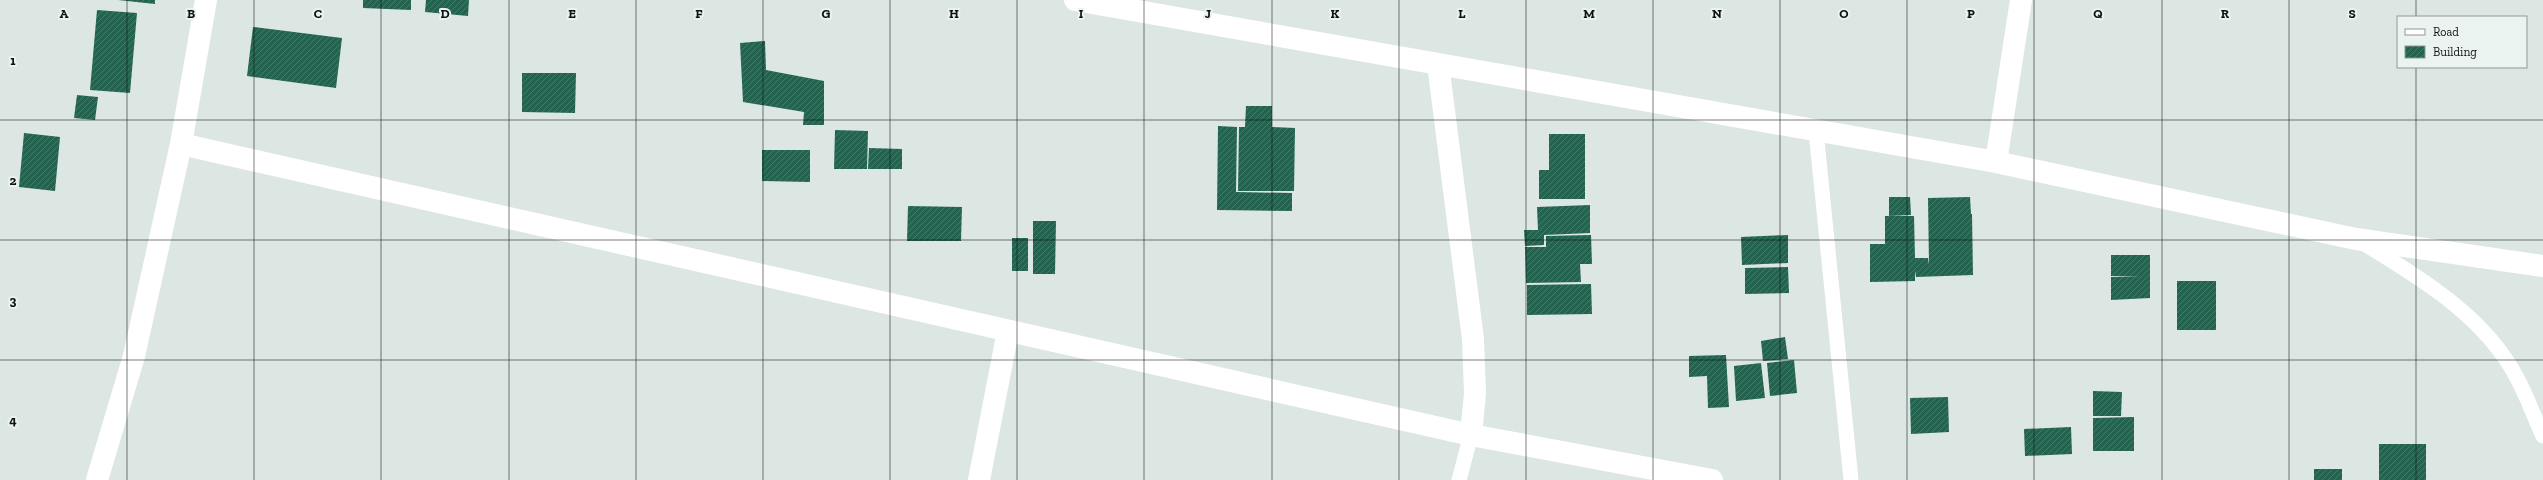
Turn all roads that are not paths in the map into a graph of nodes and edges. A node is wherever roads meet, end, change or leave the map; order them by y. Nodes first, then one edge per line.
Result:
1 (206, 0) edge
2 (1075, 0) edge
3 (2021, 0) edge
4 (1438, 64) junction
5 (1816, 131) junction
6 (180, 144) junction
7 (1996, 162) junction
8 (2356, 239) junction
9 (2543, 266) edge
10 (1008, 331) junction
11 (1471, 435) junction
12 (2543, 436) edge
13 (97, 480) edge
14 (979, 480) edge
15 (1459, 480) edge
16 (1712, 480) edge
17 (1851, 480) edge

1 - 6 street
2 - 4 street
3 - 7 street
4 - 5 street
4 - 11 street
5 - 7 street
5 - 17 lane
6 - 10 street
6 - 13 street
7 - 8 street
8 - 9 street
8 - 12 lane
10 - 11 street
10 - 14 street
11 - 15 lane
11 - 16 street

